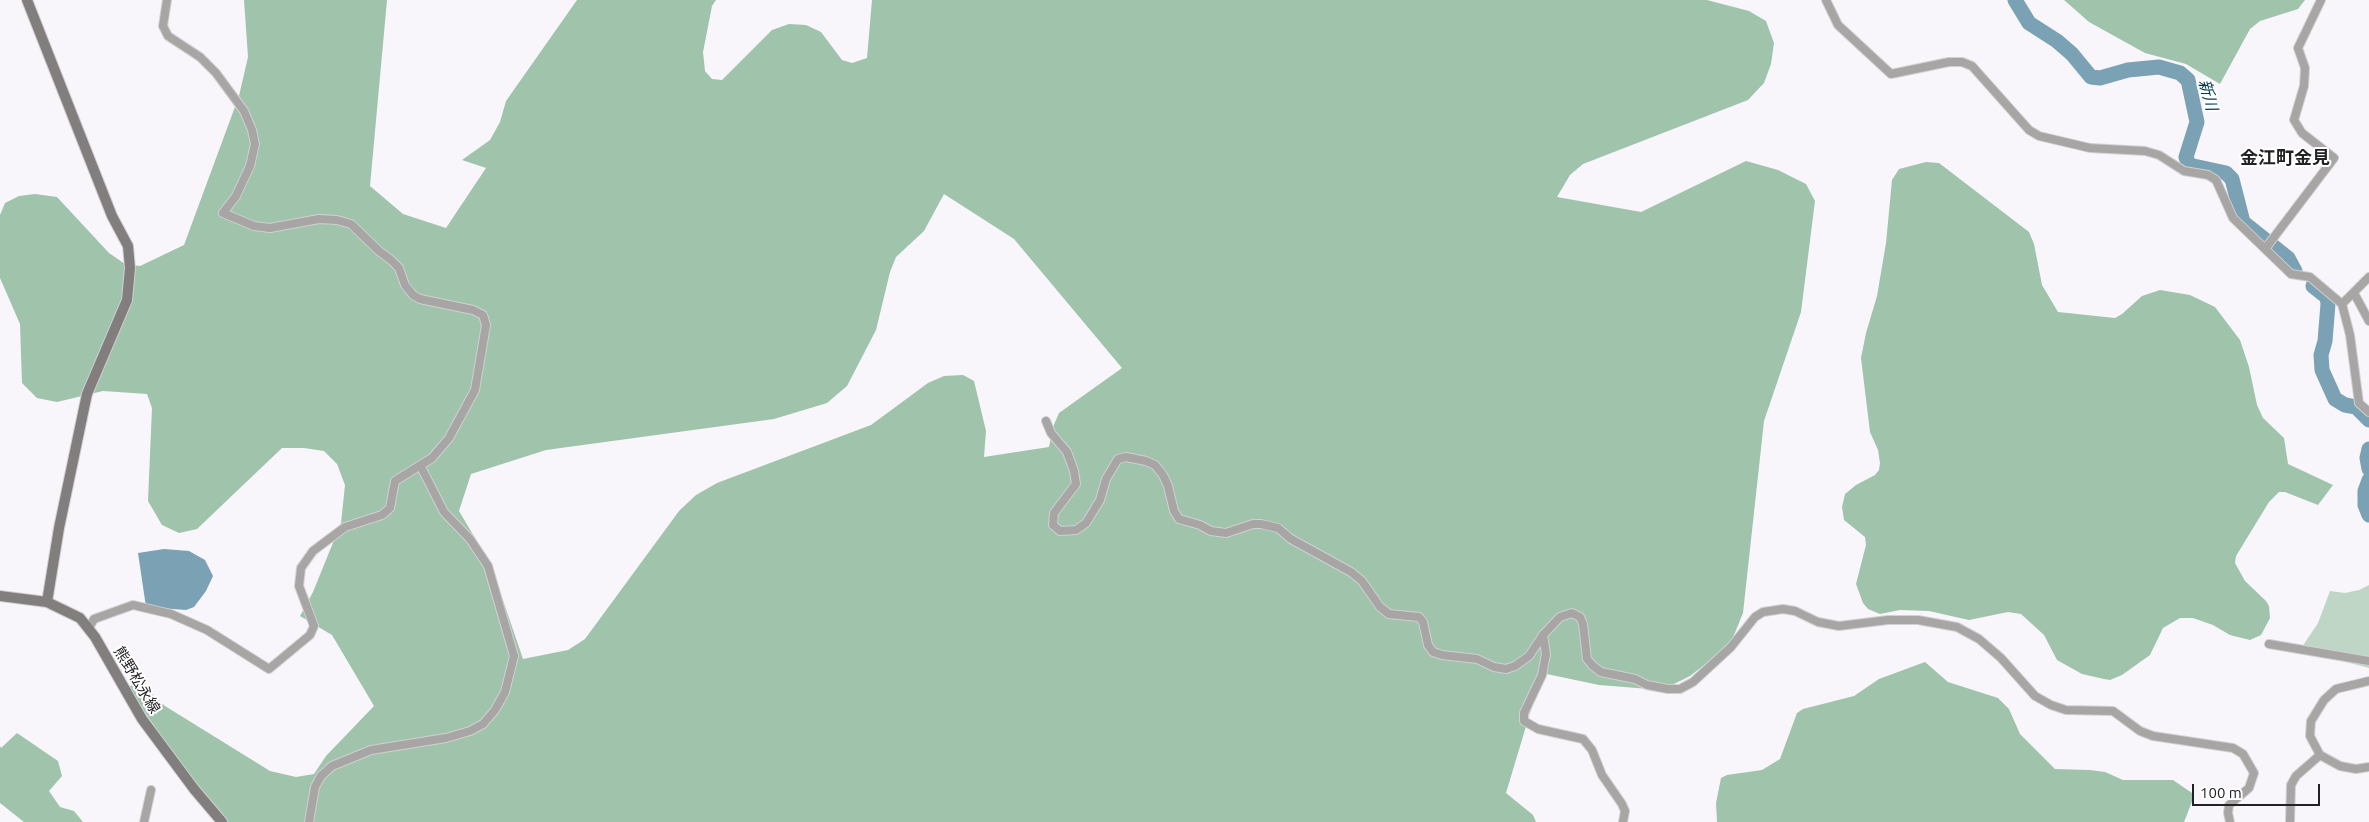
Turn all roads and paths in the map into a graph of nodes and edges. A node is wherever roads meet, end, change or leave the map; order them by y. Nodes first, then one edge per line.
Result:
1 (27, 0) edge
2 (167, 0) edge
3 (1826, 0) edge
4 (2321, 0) edge
5 (2268, 245) junction
6 (2369, 277) edge
7 (2354, 293) junction
8 (2342, 304) junction
9 (2369, 321) edge
10 (2369, 412) edge
11 (1046, 421) dead end
12 (421, 467) junction
13 (0, 596) edge
14 (47, 602) junction
15 (89, 628) junction
16 (1543, 635) junction
17 (2269, 644) dead end
18 (2369, 662) edge
19 (2369, 681) edge
20 (2320, 755) junction
21 (2369, 767) edge
22 (151, 790) dead end
23 (144, 822) edge
24 (222, 822) edge
25 (310, 822) edge
26 (1623, 822) edge
27 (2230, 822) edge
28 (2290, 822) edge

1 - 14 street
2 - 12 street
3 - 5 street
4 - 5 street
5 - 8 street
6 - 7 street
7 - 8 street
7 - 9 street
8 - 10 street
11 - 16 street
12 - 15 street
12 - 25 street
13 - 14 street, 熊野松永線
14 - 15 street, 熊野松永線
15 - 24 street, 熊野松永線
16 - 26 street
16 - 27 street
17 - 18 street
19 - 20 street
20 - 21 street
20 - 28 street
22 - 23 street

